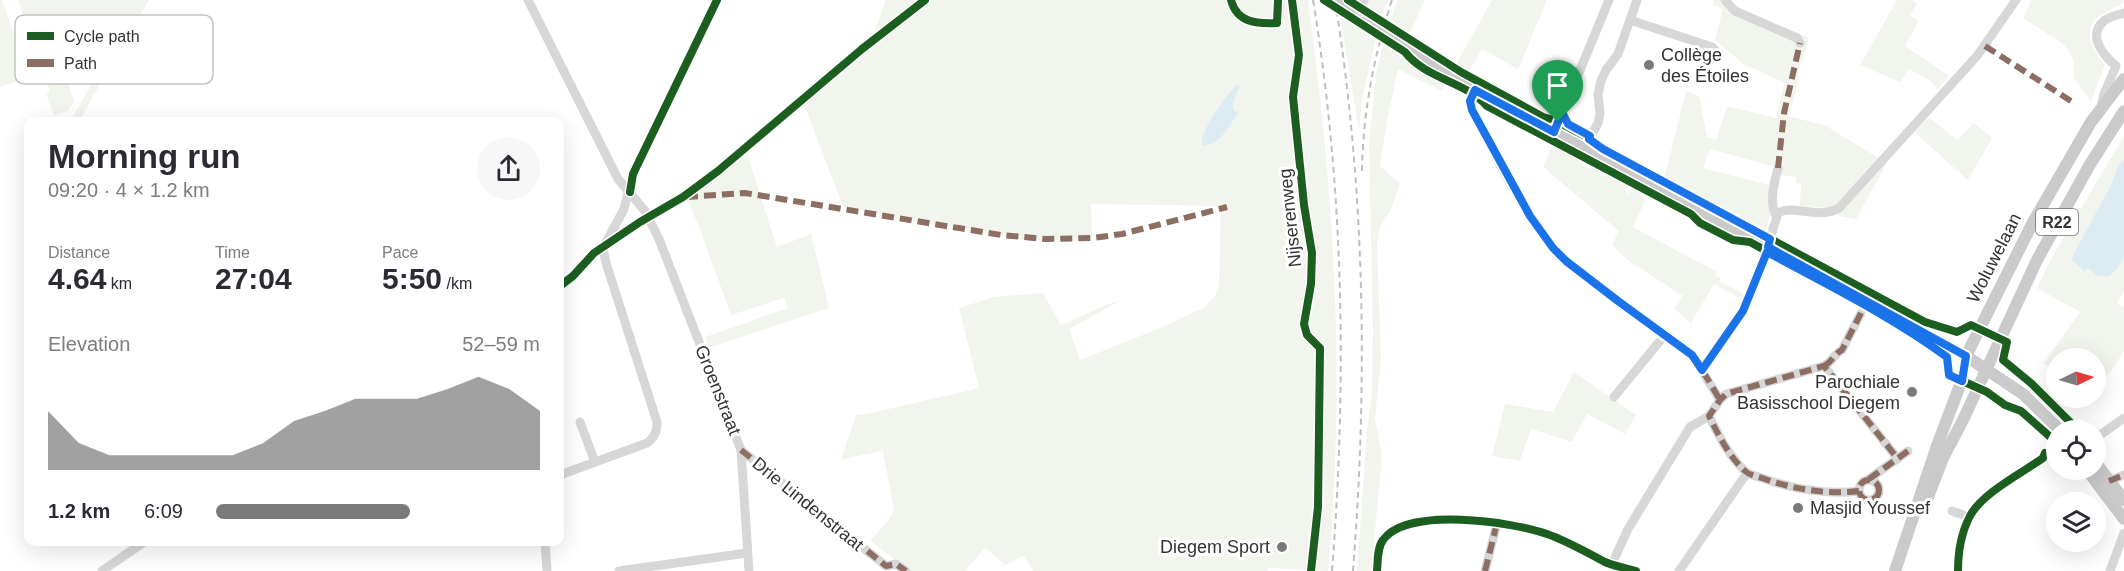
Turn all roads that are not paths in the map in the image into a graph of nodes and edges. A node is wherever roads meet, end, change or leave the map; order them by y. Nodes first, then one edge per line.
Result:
1 (528, 0) edge
2 (717, 0) edge
3 (1332, 0) edge
4 (1609, 0) edge
5 (1637, 0) edge
6 (1725, 0) edge
7 (2016, 0) edge
8 (1359, 12) edge
9 (2124, 13) edge
10 (1630, 20) junction
11 (1800, 43) dead end
12 (1716, 59) dead end
13 (2124, 79) edge
14 (1475, 90) junction
15 (2100, 110) junction
16 (2124, 111) edge
17 (1562, 112) junction
18 (1554, 132) junction
19 (1590, 136) junction
20 (1584, 149) junction
21 (725, 165) dead end
22 (1778, 168) dead end
23 (630, 192) junction
24 (1776, 216) junction
25 (648, 217) junction
26 (1768, 247) junction
27 (1861, 313) dead end
28 (1664, 336) junction
29 (1966, 356) junction
30 (1824, 366) junction
31 (1986, 369) junction
32 (1702, 370) junction
33 (1614, 397) dead end
34 (1720, 400) junction
35 (1709, 416) junction
36 (2124, 418) edge
37 (2050, 420) edge
38 (580, 422) dead end
39 (2106, 431) edge
40 (741, 450) junction
41 (1908, 450) dead end
42 (2046, 453) edge
43 (1898, 459) junction
44 (595, 462) junction
45 (1747, 473) junction
46 (564, 474) edge
47 (2124, 475) edge
48 (2106, 477) edge
49 (1869, 479) junction
50 (2095, 480) edge
51 (2109, 481) junction
52 (1859, 491) junction
53 (2124, 500) edge
54 (1317, 511) dead end
55 (1952, 511) dead end
56 (1969, 517) junction
57 (2124, 519) edge
58 (1497, 523) junction
59 (2124, 533) edge
60 (138, 546) edge
61 (545, 546) edge
62 (747, 553) junction
63 (1612, 564) junction
64 (885, 568) edge
65 (102, 571) edge
66 (547, 571) edge
67 (619, 571) edge
68 (749, 571) edge
69 (906, 571) edge
70 (1311, 571) edge
71 (1377, 571) edge
72 (1485, 571) edge
73 (1636, 571) edge
74 (1679, 571) edge
75 (1895, 571) edge
76 (1903, 571) edge
77 (1958, 571) edge
78 (2110, 571) edge

1 - 23 street, Groenstraat
2 - 23 street
3 - 8 main road, bridge
4 - 17 street
5 - 10 street
6 - 11 street
7 - 24 street
8 - 14 main road, bridge
9 - 15 street
10 - 12 street
10 - 19 street
13 - 15 main road, Woluwelaan / R22
14 - 18 main road
14 - 28 street
15 - 29 main road, Woluwelaan / R22
16 - 31 main road, R22
17 - 18 street
17 - 19 street
18 - 20 main road
19 - 20 street
20 - 26 main road
21 - 25 street
22 - 24 street
23 - 25 street, Groenstraat
23 - 44 street
24 - 26 street
25 - 40 street, Groenstraat
26 - 29 main road
26 - 32 street
27 - 30 street
28 - 32 street
28 - 33 street
29 - 31 main road
29 - 75 main road, Woluwelaan / R22
30 - 34 street
30 - 43 street
31 - 37 main road
31 - 76 main road, R22
32 - 34 street
34 - 35 street
35 - 45 street
35 - 63 street
36 - 39 street
38 - 44 street
40 - 62 street, Groenstraat
40 - 64 street, Drie Lindenstraat
41 - 43 street
42 - 56 street
43 - 49 street
44 - 46 street
45 - 52 street
45 - 74 street
47 - 51 street
48 - 51 main road
49 - 52 street
49 - 52 street
50 - 57 main road
51 - 53 main road
54 - 70 street
55 - 56 street
56 - 77 street
58 - 63 street
58 - 71 street
58 - 72 street
59 - 78 street
60 - 65 street
61 - 66 street
62 - 67 street
62 - 68 street, Groenstraat
63 - 73 street
64 - 69 street, Drie Lindenstraat

